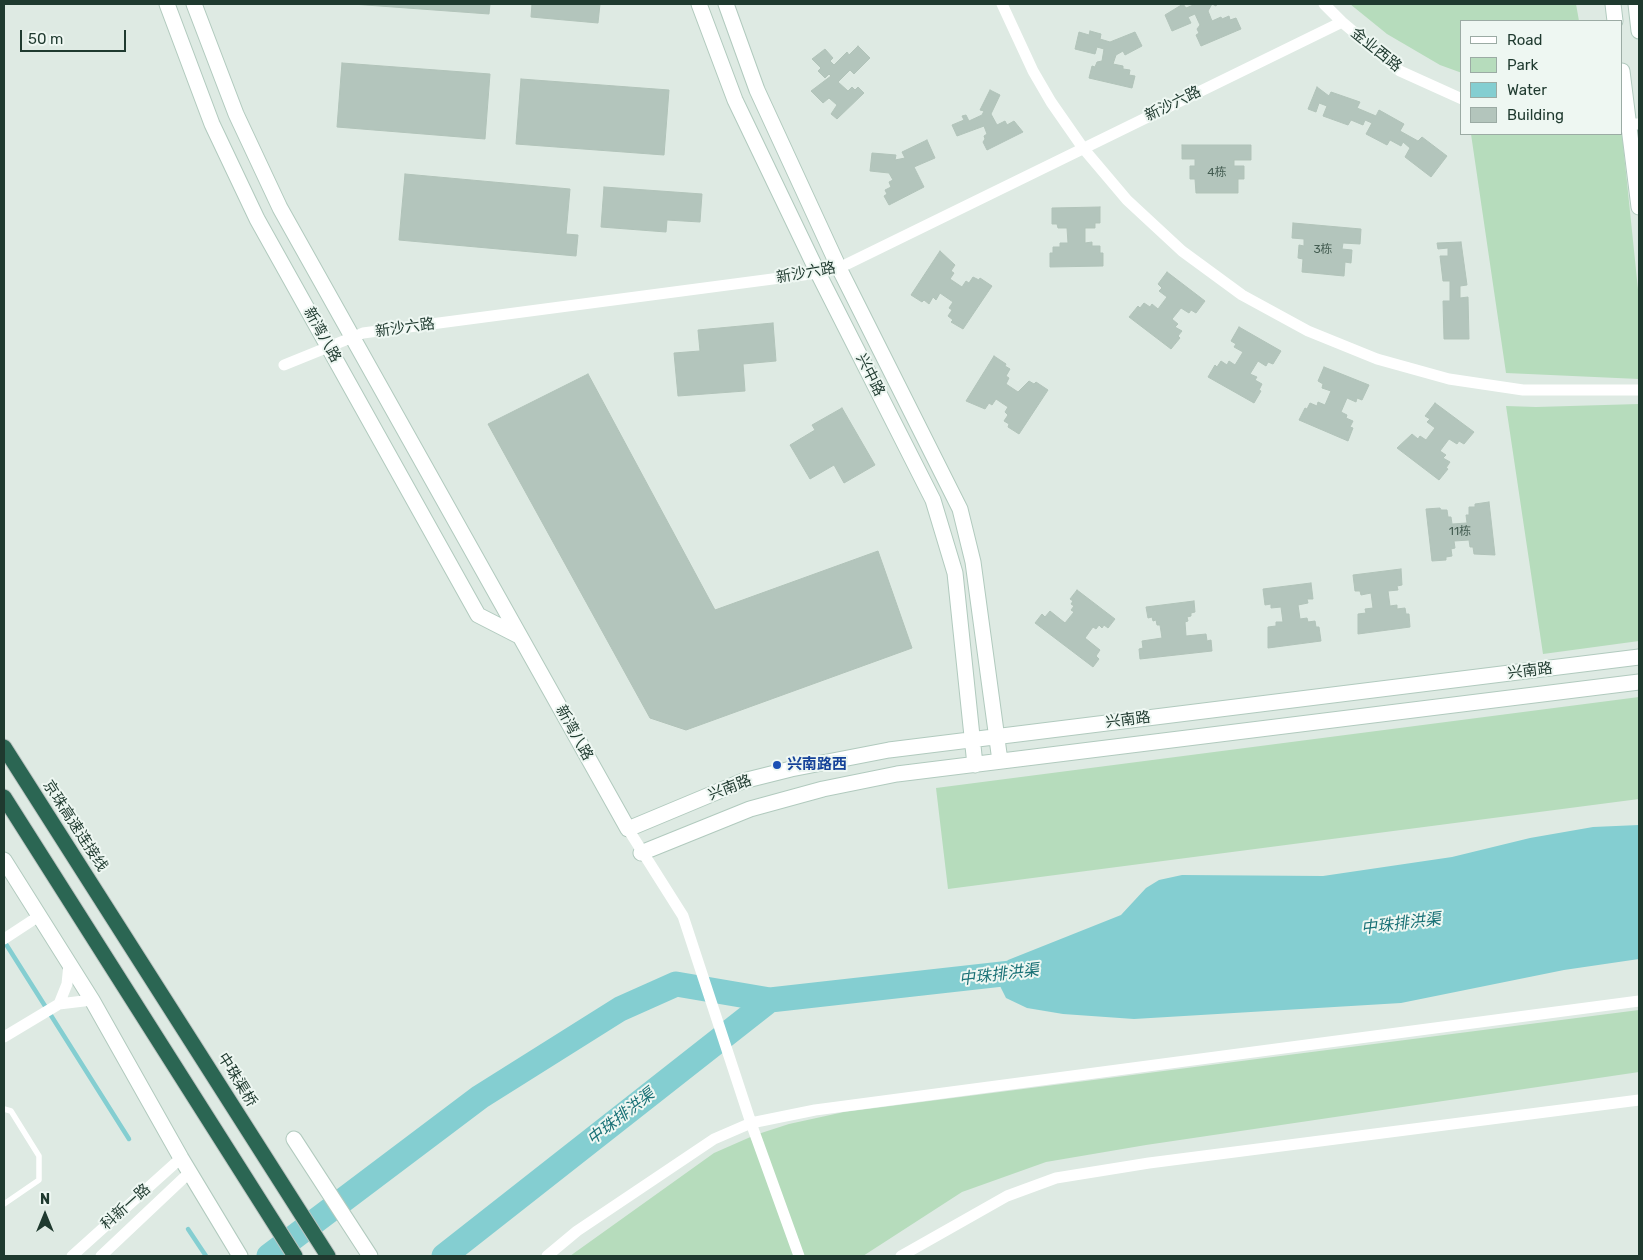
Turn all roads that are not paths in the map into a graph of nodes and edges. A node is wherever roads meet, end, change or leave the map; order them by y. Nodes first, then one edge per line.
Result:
1 (167, 4) edge
2 (194, 4) edge
3 (699, 4) edge
4 (726, 4) edge
5 (1002, 4) edge
6 (1324, 4) edge
7 (1613, 4) edge
8 (1636, 4) edge
9 (1615, 20) edge
10 (1342, 22) junction
11 (1639, 31) edge
12 (1623, 78) edge
13 (1460, 99) edge
14 (1630, 124) edge
15 (1083, 148) junction
16 (1639, 207) edge
17 (839, 268) junction
18 (818, 273) junction
19 (352, 338) junction
20 (329, 347) junction
21 (284, 365) dead end
22 (1639, 390) edge
23 (519, 636) junction
24 (1639, 657) edge
25 (1639, 682) edge
26 (997, 736) junction
27 (973, 739) junction
28 (4, 747) edge
29 (1000, 762) junction
30 (975, 764) junction
31 (4, 797) edge
32 (628, 830) junction
33 (640, 852) junction
34 (4, 860) edge
35 (39, 916) junction
36 (116, 923) joint
37 (4, 939) edge
38 (69, 964) junction
39 (92, 1000) junction
40 (1639, 1001) edge
41 (59, 1004) junction
42 (4, 1037) edge
43 (1639, 1100) edge
44 (4, 1109) edge
45 (751, 1123) junction
46 (294, 1138) dead end
47 (181, 1158) junction
48 (190, 1172) junction
49 (4, 1204) edge
50 (72, 1256) edge
51 (101, 1256) edge
52 (240, 1256) edge
53 (295, 1256) edge
54 (328, 1256) edge
55 (370, 1256) edge
56 (546, 1256) edge
57 (799, 1256) edge
58 (901, 1256) edge

1 - 20 street, 新湾八路
2 - 19 street, 新湾八路
3 - 18 street, 兴中路
4 - 17 street, 兴中路
5 - 15 street
6 - 10 street, 金业西路
7 - 9 street
8 - 11 street
10 - 13 street, 金业西路
10 - 15 street, 新沙六路
12 - 14 street
14 - 16 street
15 - 17 street, 新沙六路
15 - 22 street
17 - 18 street, 新沙六路
17 - 26 street, 兴中路
18 - 19 street, 新沙六路
18 - 27 street, 兴中路
19 - 20 street, 新沙六路
19 - 23 street, 新湾八路
20 - 21 street, 新沙六路
20 - 23 street, 新湾八路
23 - 32 street, 新湾八路
24 - 26 street, 兴南路
25 - 29 street, 兴南路
26 - 27 street, 兴南路
26 - 29 street, 兴中路
27 - 30 street, 兴中路
27 - 32 street, 兴南路
28 - 36 highway, 京珠高速连接线
29 - 30 street, 兴南路
30 - 33 street, 兴南路
31 - 53 highway
32 - 33 street
33 - 45 street
34 - 35 street
35 - 37 street
35 - 38 street
36 - 54 highway, 中珠渠桥
38 - 39 street
38 - 41 street
39 - 41 street
39 - 47 street
40 - 45 street
41 - 42 street
43 - 58 street
44 - 49 lane
45 - 56 street
45 - 57 street
46 - 55 street
47 - 48 street
47 - 50 street, 科新一路
48 - 51 street, 科新一路
48 - 52 street

